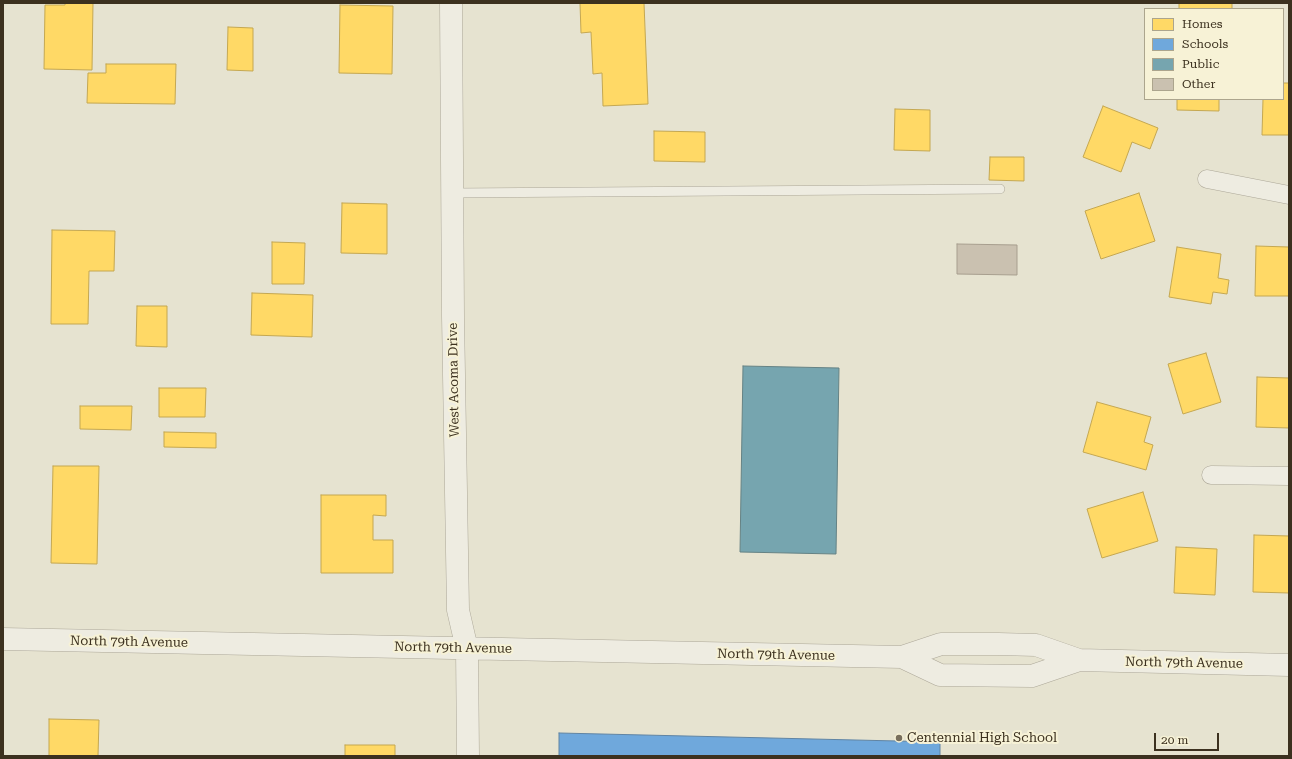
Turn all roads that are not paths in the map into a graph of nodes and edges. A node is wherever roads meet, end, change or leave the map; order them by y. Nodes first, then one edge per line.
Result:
1 (451, 3) edge
2 (1207, 179) dead end
3 (1000, 189) dead end
4 (453, 193) junction
5 (1289, 195) edge
6 (1211, 475) dead end
7 (1289, 476) edge
8 (3, 639) edge
9 (467, 649) junction
10 (902, 657) junction
11 (1079, 660) junction
12 (1289, 665) edge
13 (468, 756) edge

1 - 4 street, West Acoma Drive
2 - 5 street
3 - 4 lane
4 - 9 street, West Acoma Drive
6 - 7 street
8 - 9 street, North 79th Avenue
9 - 10 street, North 79th Avenue
9 - 13 street, West Acoma Drive
10 - 11 street, North 79th Avenue
10 - 11 street, North 79th Avenue
11 - 12 street, North 79th Avenue

